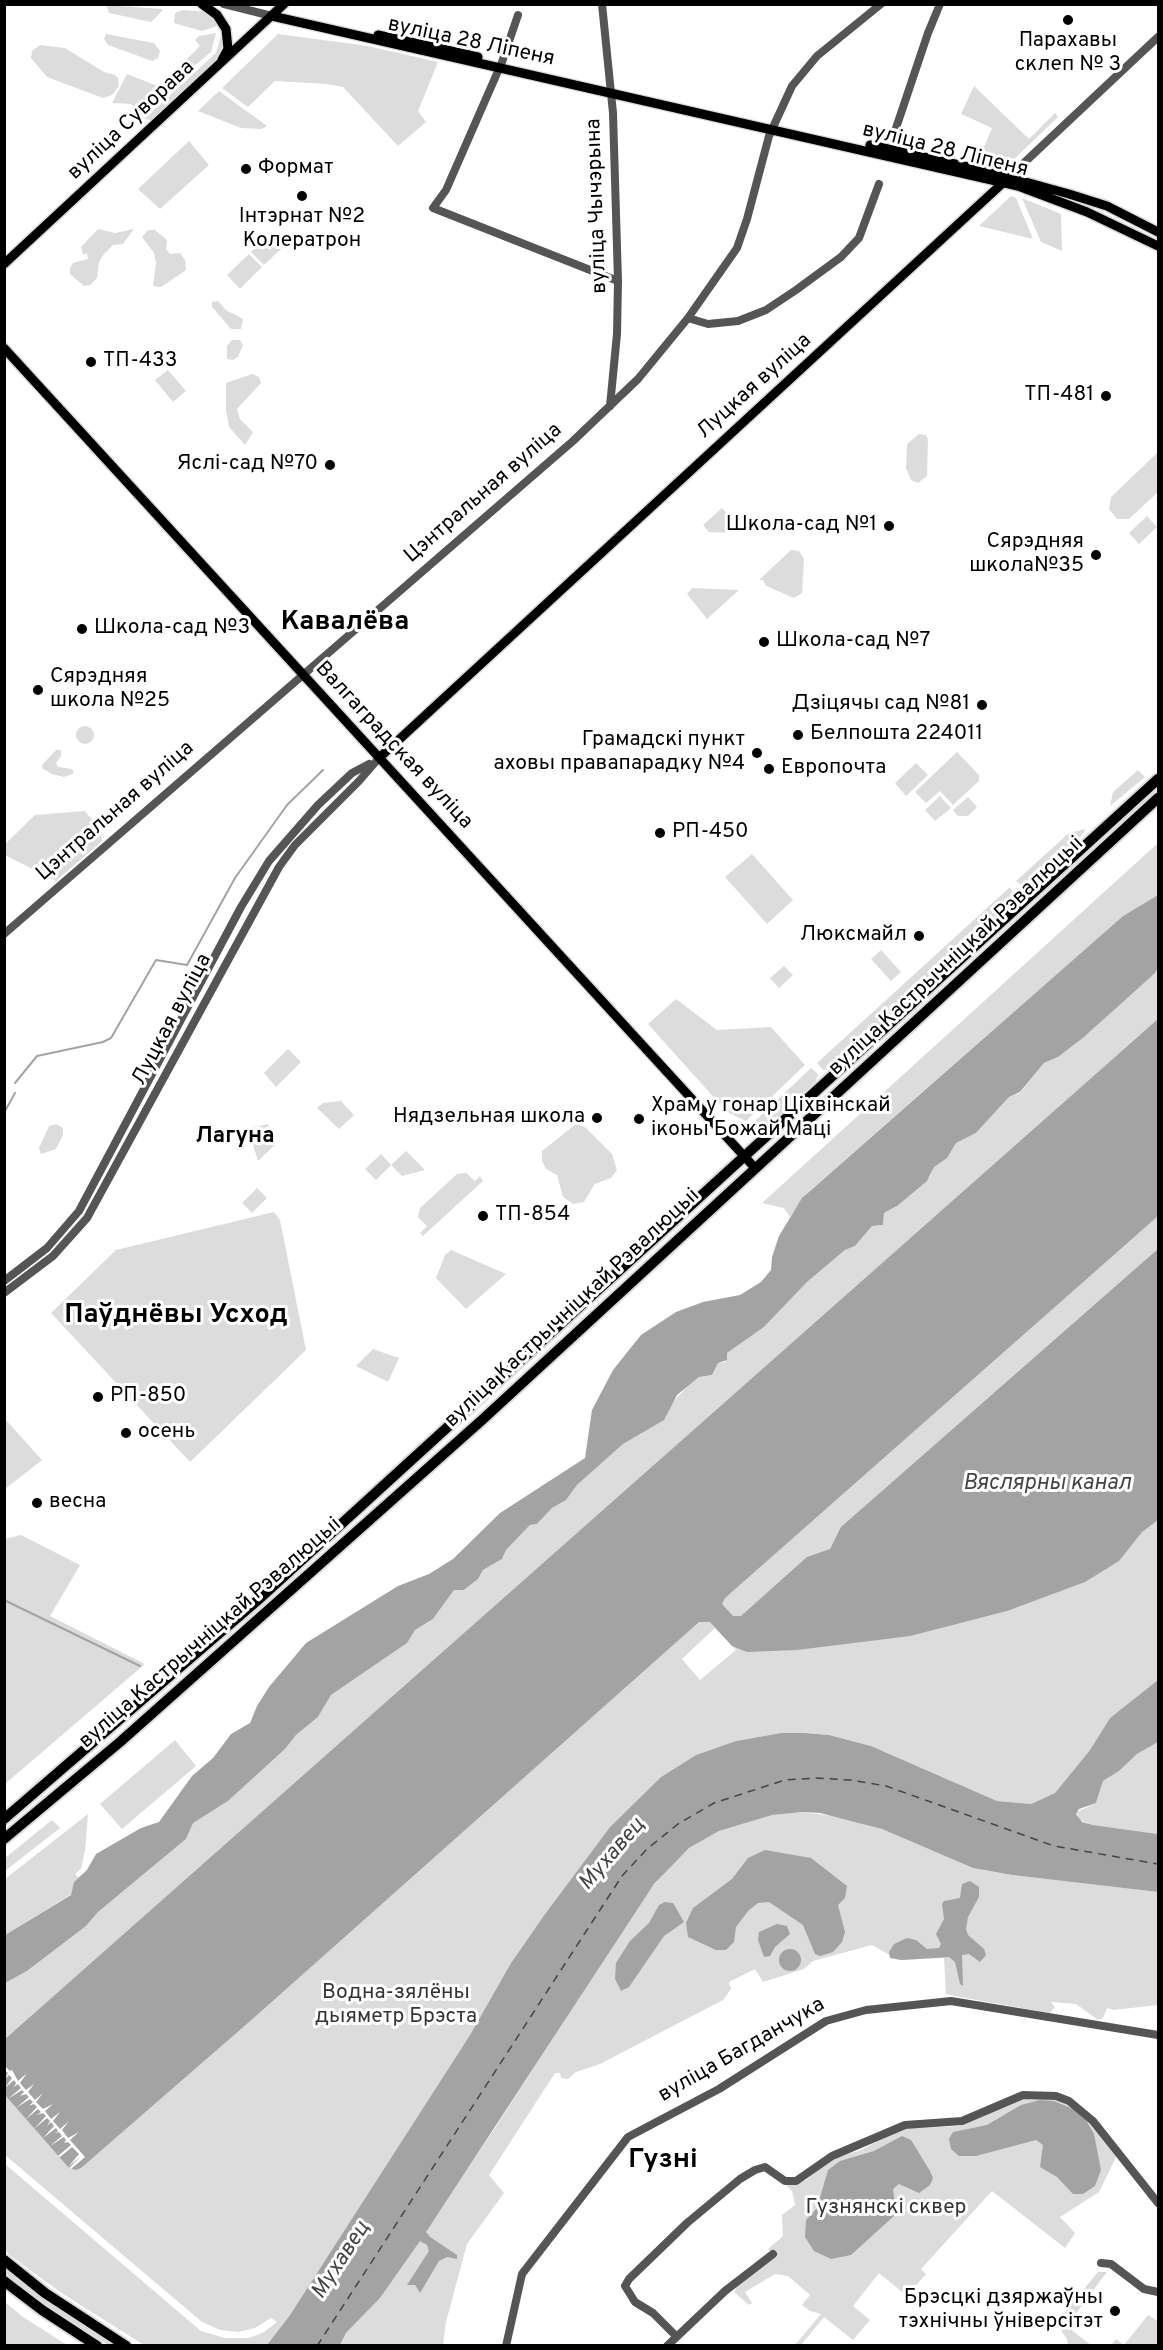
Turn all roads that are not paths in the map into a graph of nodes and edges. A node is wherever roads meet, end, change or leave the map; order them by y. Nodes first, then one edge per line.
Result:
1 (202, 4) edge
2 (224, 4) edge
3 (284, 4) edge
4 (602, 4) edge
5 (881, 4) edge
6 (940, 4) edge
7 (518, 15) dead end
8 (272, 16) junction
9 (1158, 37) edge
10 (500, 65) junction
11 (213, 72) junction
12 (611, 89) junction
13 (772, 126) junction
14 (893, 137) dead end
15 (1007, 179) junction
16 (879, 184) dead end
17 (1124, 214) junction
18 (1117, 225) junction
19 (1158, 232) edge
20 (1158, 246) edge
21 (4, 264) edge
22 (618, 281) junction
23 (688, 318) junction
24 (4, 348) edge
25 (610, 406) junction
26 (303, 675) junction
27 (376, 760) junction
28 (1158, 779) edge
29 (1147, 790) junction
30 (1158, 799) edge
31 (4, 934) edge
32 (223, 942) junction
33 (233, 947) junction
34 (108, 1154) junction
35 (744, 1156) junction
36 (118, 1160) junction
37 (755, 1168) junction
38 (4, 1281) edge
39 (4, 1293) edge
40 (559, 1328) junction
41 (569, 1340) junction
42 (529, 1355) junction
43 (539, 1366) junction
44 (201, 1650) junction
45 (212, 1661) junction
46 (178, 1670) junction
47 (189, 1682) junction
48 (4, 1819) edge
49 (4, 1839) edge
50 (1158, 2036) edge
51 (1158, 2203) edge
52 (773, 2254) dead end
53 (4, 2260) edge
54 (1101, 2263) dead end
55 (4, 2281) edge
56 (1158, 2292) edge
57 (676, 2336) junction
58 (97, 2346) edge
59 (126, 2346) edge
60 (506, 2346) edge
61 (667, 2346) edge

1 - 11 main road
2 - 8 street
3 - 8 main road, вуліца Суворава
4 - 12 street, вуліца Чычэрына
5 - 13 street, Цэнтральная вуліца
6 - 14 street
7 - 10 street
8 - 10 main road, вуліца 28 Ліпеня
8 - 11 main road, вуліца Суворава
9 - 15 street, Луцкая вуліца
10 - 12 main road, вуліца 28 Ліпеня
10 - 22 street
11 - 21 main road, вуліца Суворава
12 - 13 main road, вуліца 28 Ліпеня
12 - 22 street, вуліца Чычэрына
13 - 15 main road, вуліца 28 Ліпеня
13 - 23 street, Цэнтральная вуліца
15 - 17 main road, вуліца 28 Ліпеня
15 - 18 main road, вуліца 28 Ліпеня
15 - 27 main road, Луцкая вуліца
16 - 23 street
17 - 18 main road
17 - 19 main road, вуліца 28 Ліпеня
18 - 20 main road, вуліца 28 Ліпеня
22 - 25 street, вуліца Чычэрына
23 - 25 street, Цэнтральная вуліца
24 - 26 main road, Валгаградская вуліца
25 - 26 street, Цэнтральная вуліца
26 - 27 main road, Валгаградская вуліца
26 - 31 street, Цэнтральная вуліца
27 - 32 street, Луцкая вуліца
27 - 33 street, Луцкая вуліца
27 - 35 main road, Валгаградская вуліца
28 - 29 highway, вуліца Кастрычніцкай Рэвалюцыі
29 - 30 highway
29 - 35 highway, вуліца Кастрычніцкай Рэвалюцыі
30 - 37 highway, вуліца Кастрычніцкай Рэвалюцыі
32 - 33 street
32 - 34 street, Луцкая вуліца
33 - 36 street, Луцкая вуліца
34 - 36 street
34 - 38 street, Луцкая вуліца
35 - 37 main road, Валгаградская вуліца
35 - 40 highway, вуліца Кастрычніцкай Рэвалюцыі
36 - 39 street, Луцкая вуліца
37 - 41 highway, вуліца Кастрычніцкай Рэвалюцыі
40 - 41 highway
40 - 42 highway, вуліца Кастрычніцкай Рэвалюцыі
41 - 43 highway, вуліца Кастрычніцкай Рэвалюцыі
42 - 43 highway
42 - 44 highway, вуліца Кастрычніцкай Рэвалюцыі
43 - 45 highway, вуліца Кастрычніцкай Рэвалюцыі
44 - 45 highway
44 - 46 highway, вуліца Кастрычніцкай Рэвалюцыі
45 - 47 highway, вуліца Кастрычніцкай Рэвалюцыі
46 - 47 highway
46 - 48 highway, вуліца Кастрычніцкай Рэвалюцыі
47 - 49 highway, вуліца Кастрычніцкай Рэвалюцыі
50 - 60 street, вуліца Багданчука
51 - 57 street
52 - 57 street
53 - 59 highway
54 - 56 street
55 - 58 highway
57 - 61 street

